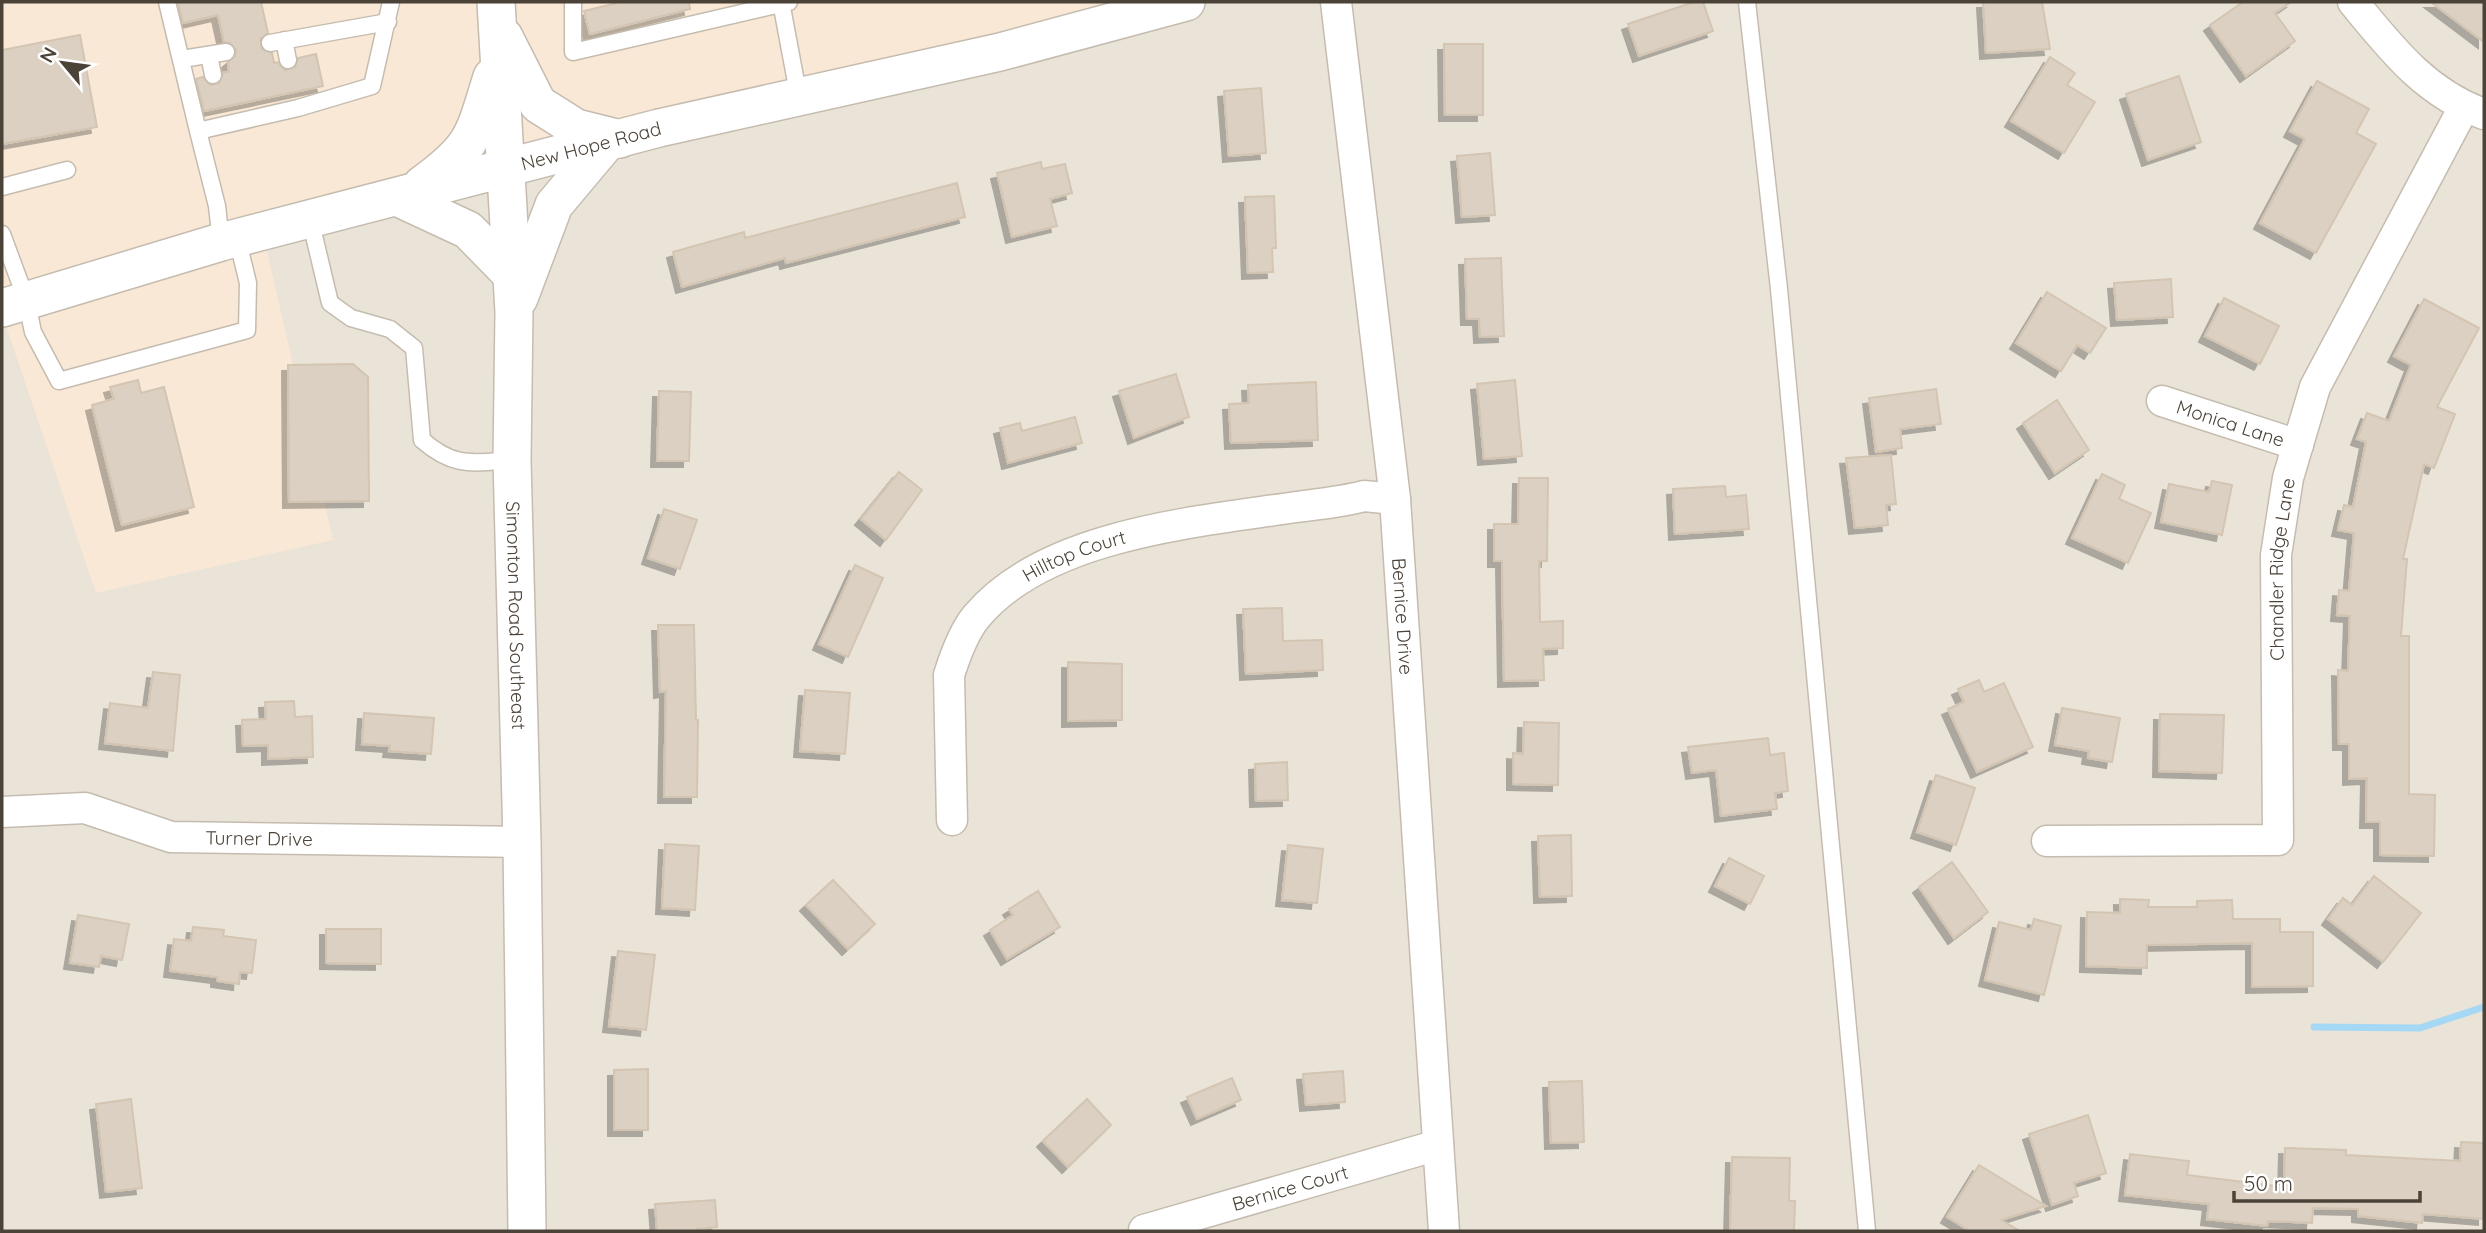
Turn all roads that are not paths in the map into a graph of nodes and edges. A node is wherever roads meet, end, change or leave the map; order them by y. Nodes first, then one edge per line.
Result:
1 (167, 2) edge
2 (391, 2) edge
3 (573, 2) edge
4 (784, 2) edge
5 (1186, 2) edge
6 (1336, 2) edge
7 (1747, 2) edge
8 (2353, 2) edge
9 (739, 7) edge
10 (388, 22) junction
11 (498, 26) edge
12 (226, 52) dead end
13 (209, 55) junction
14 (182, 59) junction
15 (288, 60) dead end
16 (214, 75) dead end
17 (799, 98) junction
18 (255, 100) dead end
19 (221, 107) dead end
20 (2474, 111) edge
21 (259, 117) junction
22 (225, 125) junction
23 (198, 131) junction
24 (614, 141) junction
25 (505, 169) junction
26 (67, 170) dead end
27 (2, 187) edge
28 (404, 195) junction
29 (310, 219) junction
30 (2, 234) edge
31 (229, 240) junction
32 (512, 275) junction
33 (14, 303) edge
34 (514, 312) junction
35 (2162, 401) dead end
36 (2298, 445) junction
37 (512, 460) junction
38 (1395, 499) junction
39 (2, 812) edge
40 (952, 820) dead end
41 (2046, 841) dead end
42 (522, 842) junction
43 (1438, 1145) junction
44 (1144, 1230) edge
45 (527, 1231) edge
46 (1444, 1231) edge
47 (1867, 1231) edge

1 - 14 lane
2 - 10 lane
3 - 9 lane
4 - 9 lane
4 - 17 lane
5 - 17 street, New Hope Road
6 - 38 street, Bernice Drive
7 - 47 lane
8 - 20 street
10 - 15 lane
10 - 21 lane
11 - 24 street
11 - 25 street, Simonton Road Southeast
11 - 28 street
12 - 13 lane
13 - 14 lane
13 - 16 lane
14 - 23 lane
17 - 24 street, New Hope Road
18 - 21 lane
19 - 22 lane
20 - 36 street, Chandler Ridge Lane
21 - 22 lane
22 - 23 lane
23 - 31 lane
24 - 25 street, New Hope Road
24 - 34 street
25 - 28 street, New Hope Road
25 - 32 street, Simonton Road Southeast
26 - 27 lane
28 - 29 street, New Hope Road
28 - 32 street
29 - 31 street, New Hope Road
29 - 37 lane
30 - 33 lane
31 - 33 street, New Hope Road
31 - 33 lane
32 - 34 street, Simonton Road Southeast
34 - 37 street, Simonton Road Southeast
35 - 36 street, Monica Lane
36 - 41 street, Chandler Ridge Lane
37 - 42 street, Simonton Road Southeast
38 - 40 street, Hilltop Court
38 - 43 street, Bernice Drive
39 - 42 street, Turner Drive
42 - 45 street, Simonton Road Southeast
43 - 44 street, Bernice Court
43 - 46 street, Bernice Drive

